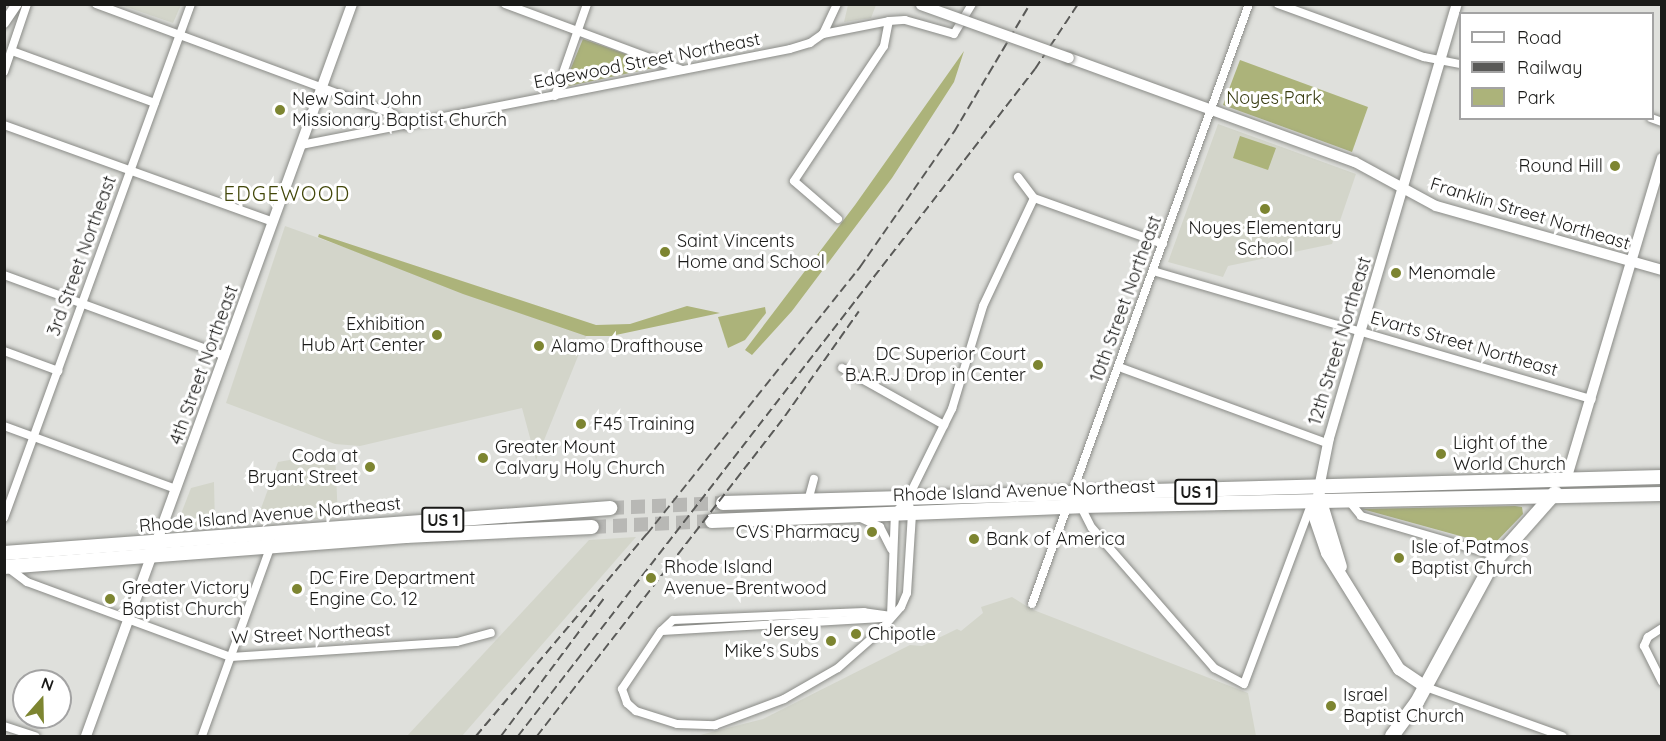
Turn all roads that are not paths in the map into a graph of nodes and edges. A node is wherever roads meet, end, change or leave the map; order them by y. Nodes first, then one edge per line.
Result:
1 (17, 4) edge
2 (27, 4) edge
3 (96, 4) edge
4 (191, 4) edge
5 (352, 4) edge
6 (506, 4) edge
7 (587, 4) edge
8 (837, 4) edge
9 (921, 4) edge
10 (972, 4) edge
11 (1249, 4) edge
12 (1278, 4) edge
13 (1457, 4) edge
14 (890, 21) junction
15 (4, 23) edge
16 (578, 30) junction
17 (823, 34) junction
18 (180, 35) junction
19 (12, 51) junction
20 (1441, 60) junction
21 (1459, 64) edge
22 (683, 70) junction
23 (4, 72) edge
24 (322, 89) junction
25 (555, 96) junction
26 (155, 103) junction
27 (1211, 110) junction
28 (4, 125) edge
29 (407, 126) junction
30 (301, 145) junction
31 (1662, 158) edge
32 (131, 170) junction
33 (1018, 177) dead end
34 (1403, 188) junction
35 (1034, 198) junction
36 (838, 219) dead end
37 (273, 222) junction
38 (1163, 243) junction
39 (1632, 262) junction
40 (1662, 270) edge
41 (1153, 271) junction
42 (4, 275) edge
43 (82, 304) junction
44 (1361, 331) junction
45 (4, 351) edge
46 (225, 356) junction
47 (1119, 368) junction
48 (842, 369) dead end
49 (58, 370) junction
50 (1592, 399) junction
51 (944, 425) junction
52 (4, 426) edge
53 (34, 437) junction
54 (1327, 443) junction
55 (1662, 477) edge
56 (814, 480) dead end
57 (1566, 480) junction
58 (176, 489) junction
59 (1662, 494) edge
60 (1317, 497) junction
61 (1551, 497) junction
62 (907, 500) junction
63 (808, 501) junction
64 (1349, 501) junction
65 (723, 503) tunnel mouth
66 (1074, 503) junction
67 (610, 508) tunnel mouth
68 (895, 513) junction
69 (912, 513) junction
70 (846, 515) junction
71 (4, 518) edge
72 (712, 521) tunnel mouth
73 (592, 527) tunnel mouth
74 (276, 531) junction
75 (270, 547) junction
76 (154, 549) junction
77 (1498, 556) junction
78 (5, 562) edge
79 (894, 563) junction
80 (1032, 604) dead end
81 (891, 616) junction
82 (129, 620) junction
83 (1662, 628) edge
84 (490, 633) dead end
85 (231, 657) junction
86 (1662, 682) edge
87 (1426, 687) junction
88 (4, 726) edge
89 (35, 736) edge
90 (86, 736) edge
91 (202, 736) edge
92 (1392, 736) edge
93 (1562, 736) edge

1 - 15 street
2 - 19 street
3 - 18 street
4 - 18 street, 3rd Street Northeast
5 - 24 street, 4th Street Northeast
6 - 16 street
7 - 16 street
8 - 17 street
9 - 27 street, Franklin Street Northeast, bridge
10 - 14 street, Edgewood Street Northeast
11 - 27 street, 10th Street Northeast
12 - 20 street
13 - 20 street, 12th Street Northeast
14 - 17 street, Edgewood Street Northeast
14 - 36 street
16 - 22 street
16 - 25 street
17 - 22 street, Edgewood Street Northeast
18 - 24 street
18 - 26 street, 3rd Street Northeast
19 - 23 street
19 - 26 street
20 - 21 street
20 - 34 street, 12th Street Northeast
22 - 25 street, Edgewood Street Northeast
24 - 29 street
24 - 30 street, 4th Street Northeast
25 - 29 street, Edgewood Street Northeast
26 - 32 street, 3rd Street Northeast
27 - 34 street, Franklin Street Northeast
27 - 38 street, 10th Street Northeast
28 - 32 street
29 - 30 street, Edgewood Street Northeast
30 - 37 street, 4th Street Northeast
31 - 39 street
32 - 37 street
32 - 43 street, 3rd Street Northeast
33 - 35 street
34 - 39 street, Franklin Street Northeast
34 - 44 street, 12th Street Northeast
35 - 38 street
35 - 51 street
37 - 46 street, 4th Street Northeast
38 - 41 street, 10th Street Northeast
39 - 40 street, Franklin Street Northeast
39 - 50 street
41 - 44 street, Evarts Street Northeast
41 - 47 street, 10th Street Northeast
42 - 43 street
43 - 46 street
43 - 49 street, 3rd Street Northeast
44 - 50 street, Evarts Street Northeast
44 - 54 street, 12th Street Northeast
45 - 49 street
46 - 58 street, 4th Street Northeast
47 - 54 street
47 - 66 street, 10th Street Northeast
48 - 51 street
49 - 53 street, 3rd Street Northeast
50 - 57 street
51 - 62 street
52 - 53 street
53 - 58 street
53 - 71 street, 3rd Street Northeast
54 - 60 street, 12th Street Northeast
55 - 57 main road, Rhode Island Avenue Northeast / US 1
56 - 63 street
57 - 60 main road, Rhode Island Avenue Northeast / US 1
57 - 61 main road
58 - 76 street, 4th Street Northeast
59 - 61 main road, Rhode Island Avenue Northeast / US 1
60 - 64 main road, Rhode Island Avenue Northeast / US 1
60 - 66 main road, Rhode Island Avenue Northeast / US 1
60 - 66 street, 12th Street Northeast
60 - 87 main road
61 - 64 main road, Rhode Island Avenue Northeast / US 1
61 - 77 main road
62 - 63 main road, Rhode Island Avenue Northeast / US 1
62 - 66 main road, Rhode Island Avenue Northeast / US 1
62 - 68 street
62 - 69 street
63 - 65 main road, Rhode Island Avenue Northeast / US 1
64 - 77 street
66 - 69 main road, Rhode Island Avenue Northeast / US 1
66 - 80 street, 10th Street Northeast
67 - 74 main road, Rhode Island Avenue Northeast / US 1
68 - 69 main road, Rhode Island Avenue Northeast / US 1
68 - 70 main road, Rhode Island Avenue Northeast / US 1
68 - 79 street
69 - 81 street
70 - 72 main road, Rhode Island Avenue Northeast / US 1
70 - 79 street
73 - 75 main road, Rhode Island Avenue Northeast / US 1
74 - 75 street
74 - 76 main road, Rhode Island Avenue Northeast / US 1
75 - 76 main road, Rhode Island Avenue Northeast / US 1
75 - 85 street
76 - 78 main road, Rhode Island Avenue Northeast / US 1
76 - 82 street, 4th Street Northeast
77 - 87 main road
78 - 82 street, W Street Northeast
79 - 81 street
81 - 81 street
82 - 85 street, W Street Northeast
82 - 90 street, 4th Street Northeast
83 - 86 street
84 - 85 street, W Street Northeast
85 - 91 street
87 - 92 main road
87 - 93 street
88 - 89 street

